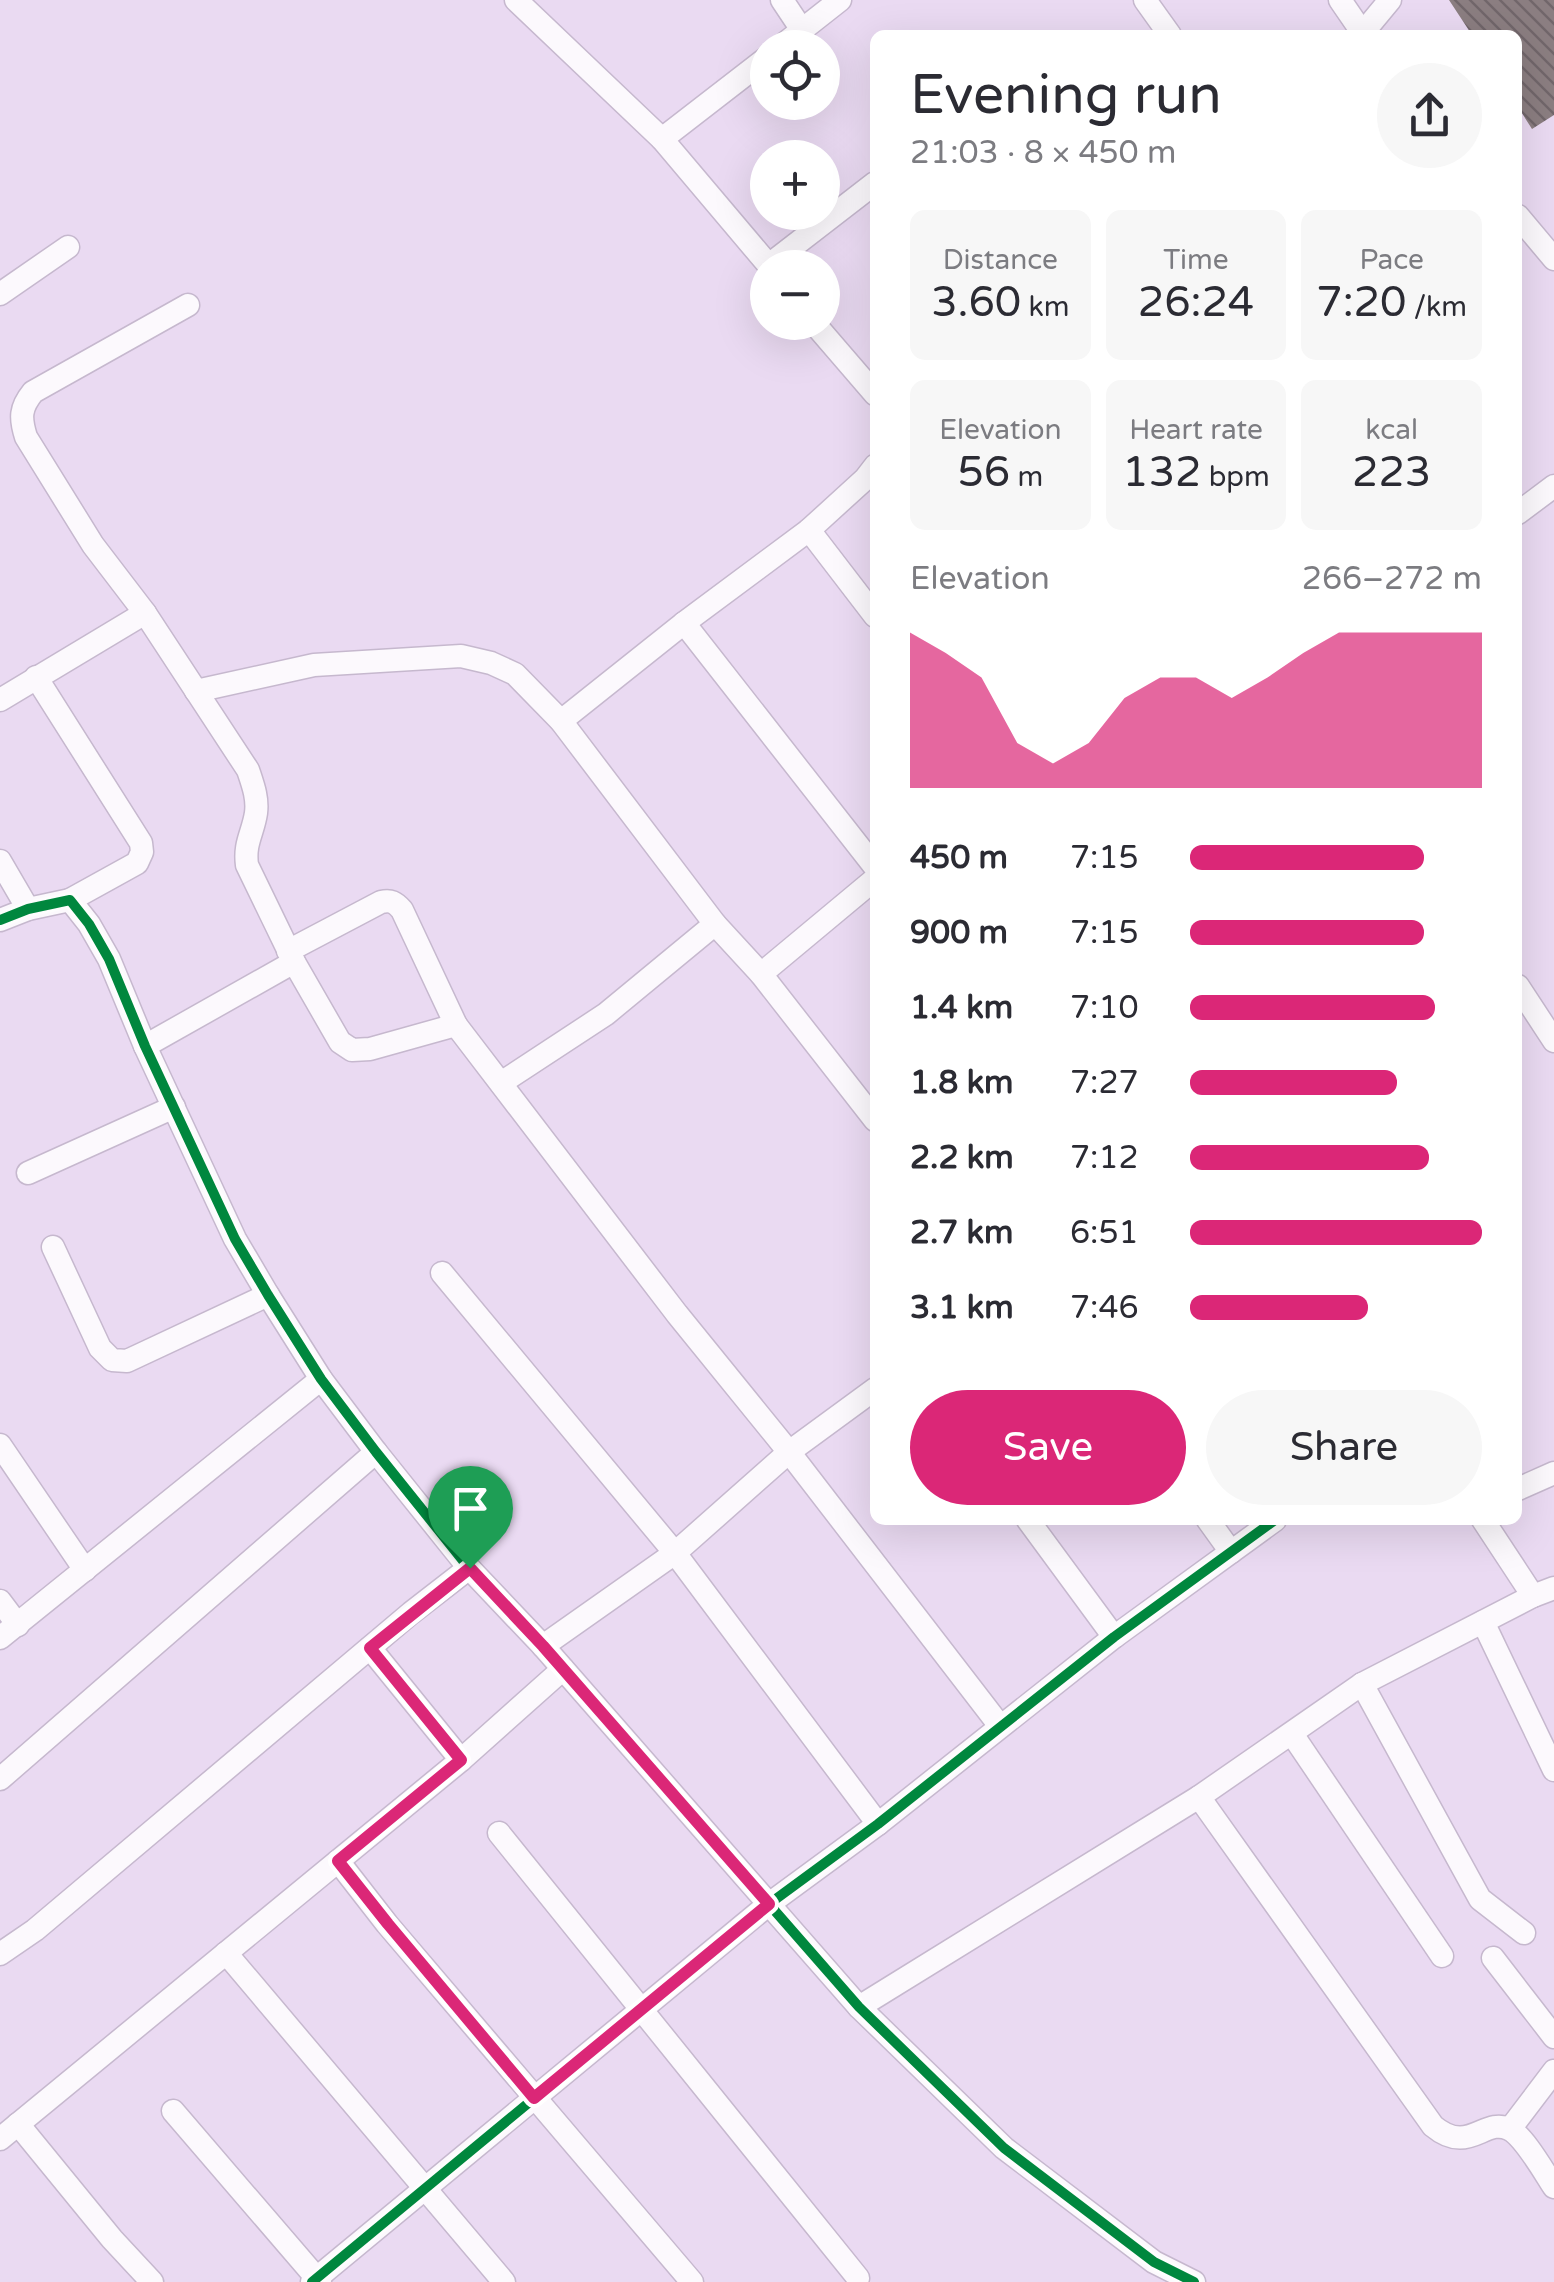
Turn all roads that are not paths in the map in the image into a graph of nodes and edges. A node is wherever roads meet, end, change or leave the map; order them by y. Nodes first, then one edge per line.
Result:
1 (516, 0) edge
2 (782, 0) edge
3 (840, 0) edge
4 (1145, 0) edge
5 (1340, 0) edge
6 (1390, 0) edge
7 (802, 30) joint
8 (1166, 30) edge
9 (1359, 30) edge
10 (1366, 30) edge
11 (750, 71) edge
12 (662, 140) junction
13 (870, 187) edge
14 (1522, 221) edge
15 (68, 247) dead end
16 (756, 250) edge
17 (790, 250) edge
18 (1554, 260) edge
19 (0, 294) edge
20 (188, 306) dead end
21 (828, 340) edge
22 (870, 388) edge
23 (0, 398) edge
24 (21, 410) junction
25 (870, 472) edge
26 (1554, 486) edge
27 (1522, 510) edge
28 (810, 530) junction
29 (870, 609) edge
30 (146, 613) junction
31 (684, 623) junction
32 (36, 678) junction
33 (196, 690) junction
34 (0, 700) edge
35 (561, 721) junction
36 (0, 861) edge
37 (870, 862) edge
38 (870, 883) edge
39 (70, 900) junction
40 (28, 909) junction
41 (0, 920) edge
42 (715, 924) junction
43 (291, 957) junction
44 (760, 974) junction
45 (1522, 992) edge
46 (456, 1025) junction
47 (1554, 1041) edge
48 (145, 1046) junction
49 (500, 1083) junction
50 (174, 1107) junction
51 (870, 1114) edge
52 (28, 1174) dead end
53 (53, 1247) dead end
54 (442, 1273) dead end
55 (268, 1295) junction
56 (322, 1378) junction
57 (870, 1393) edge
58 (0, 1444) edge
59 (376, 1452) junction
60 (789, 1452) junction
61 (1554, 1473) edge
62 (1522, 1487) edge
63 (1032, 1525) edge
64 (1212, 1525) edge
65 (1268, 1525) edge
66 (1487, 1525) edge
67 (1231, 1552) junction
68 (675, 1553) junction
69 (470, 1568) junction
70 (85, 1570) junction
71 (1544, 1592) edge
72 (0, 1601) edge
73 (1483, 1622) junction
74 (9, 1632) edge
75 (1114, 1637) junction
76 (543, 1646) junction
77 (370, 1648) junction
78 (563, 1669) junction
79 (1362, 1684) junction
80 (1000, 1726) junction
81 (1292, 1734) junction
82 (461, 1760) junction
83 (1554, 1770) edge
84 (0, 1779) edge
85 (1199, 1797) junction
86 (878, 1824) junction
87 (499, 1834) dead end
88 (338, 1861) junction
89 (769, 1904) junction
90 (1524, 1934) dead end
91 (226, 1953) junction
92 (0, 1954) edge
93 (1442, 1956) dead end
94 (1493, 1958) dead end
95 (859, 2007) junction
96 (642, 2010) junction
97 (1554, 2037) edge
98 (1554, 2071) edge
99 (534, 2098) junction
100 (173, 2111) dead end
101 (1510, 2129) junction
102 (6, 2130) edge
103 (1554, 2186) edge
104 (425, 2190) junction
105 (1154, 2262) junction
106 (316, 2281) edge
107 (859, 2281) edge
108 (152, 2282) edge
109 (504, 2282) edge
110 (692, 2282) edge
111 (1140, 2282) edge
112 (1194, 2282) edge

1 - 12 street
2 - 7 street
3 - 7 street
4 - 8 street
5 - 9 street
6 - 10 street
11 - 12 street
12 - 16 street
13 - 17 street
14 - 18 street
15 - 19 street
20 - 24 street
21 - 22 street
23 - 24 street
24 - 30 street
25 - 28 street
26 - 27 street
28 - 29 street
28 - 31 street
30 - 32 street
30 - 33 street
31 - 35 street
31 - 37 street
32 - 34 street
32 - 39 street
33 - 35 street
33 - 43 street
35 - 42 street
36 - 40 street
38 - 44 street
39 - 40 street
39 - 48 street
40 - 41 street
42 - 44 street
42 - 49 street
43 - 46 street
43 - 46 street
43 - 48 street
44 - 51 street
45 - 47 street
46 - 49 street
48 - 50 street
49 - 60 street
50 - 52 street
50 - 55 street
53 - 55 street
54 - 68 street
55 - 56 street
56 - 59 street
56 - 70 street
57 - 60 street
58 - 70 street
59 - 69 street
59 - 84 street
60 - 68 street
60 - 80 street
61 - 62 street
63 - 75 street
64 - 67 street
65 - 67 street
66 - 71 street
67 - 75 street
68 - 76 street
68 - 86 street
69 - 76 street
69 - 77 street
70 - 74 street
71 - 73 street
72 - 74 street
73 - 79 street
73 - 83 street
75 - 80 street
76 - 78 street
77 - 82 street
77 - 92 street
78 - 82 street
78 - 89 street
79 - 81 street
79 - 90 street
80 - 86 street
81 - 85 street
81 - 93 street
82 - 88 street
85 - 95 street
85 - 101 street
86 - 89 street
87 - 96 street
88 - 91 street
88 - 99 street
89 - 95 street
89 - 96 street
91 - 102 street
91 - 104 street
94 - 97 street
95 - 105 street
96 - 99 street
96 - 107 street
98 - 101 street
99 - 104 street
99 - 110 street
100 - 106 street
101 - 103 street
102 - 108 street
104 - 106 street
104 - 109 street
105 - 111 street
105 - 112 street

